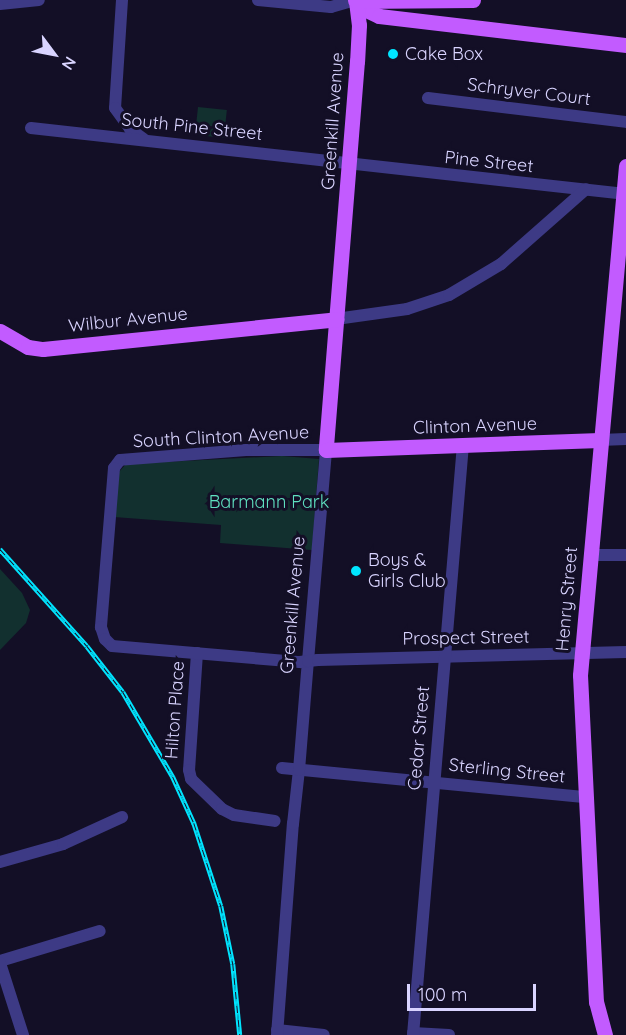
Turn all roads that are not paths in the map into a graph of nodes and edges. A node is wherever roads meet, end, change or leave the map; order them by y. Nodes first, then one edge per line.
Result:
1 (39, 0) edge
2 (122, 0) edge
3 (258, 0) edge
4 (355, 0) edge
5 (473, 0) edge
6 (0, 3) edge
7 (626, 45) edge
8 (428, 98) dead end
9 (626, 122) edge
10 (31, 128) dead end
11 (146, 140) junction
12 (349, 163) junction
13 (626, 166) edge
14 (586, 189) junction
15 (625, 194) edge
16 (619, 313) edge
17 (336, 319) junction
18 (0, 331) edge
19 (626, 439) edge
20 (600, 440) junction
21 (463, 445) junction
22 (326, 450) junction
23 (590, 555) junction
24 (626, 555) edge
25 (103, 606) joint
26 (626, 652) edge
27 (197, 653) junction
28 (581, 654) junction
29 (444, 657) junction
30 (308, 661) junction
31 (282, 768) dead end
32 (299, 770) junction
33 (433, 782) junction
34 (584, 797) junction
35 (122, 817) dead end
36 (276, 821) dead end
37 (0, 862) edge
38 (100, 930) dead end
39 (0, 962) edge
40 (277, 1032) edge
41 (413, 1034) edge
42 (23, 1035) edge
43 (324, 1035) edge
44 (449, 1035) edge
45 (605, 1035) edge

1 - 6 street
2 - 11 street
3 - 4 street
4 - 5 main road
4 - 7 main road
4 - 12 main road, Greenkill Avenue
8 - 9 street, Schryver Court
10 - 11 street, South Pine Street
11 - 12 street, South Pine Street
12 - 14 street, Pine Street
12 - 17 main road, Greenkill Avenue
13 - 15 main road, Henry Street
14 - 15 street, Pine Street
14 - 17 street
15 - 16 main road, Henry Street
16 - 20 main road, Henry Street
17 - 18 main road, Wilbur Avenue
17 - 22 main road, Greenkill Avenue
19 - 20 street, Clinton Avenue
20 - 21 main road, Clinton Avenue
20 - 23 main road, Henry Street
21 - 22 main road, Clinton Avenue
21 - 29 street, Cedar Street
22 - 25 street, South Clinton Avenue
22 - 30 street, Greenkill Avenue
23 - 24 street
23 - 28 main road, Henry Street
25 - 27 street, Prospect Street
26 - 28 street, Prospect Street
27 - 30 street, Prospect Street
27 - 36 street, Hilton Place
28 - 29 street, Prospect Street
28 - 34 main road, Henry Street
29 - 30 street, Prospect Street
29 - 33 street, Cedar Street
30 - 32 street, Greenkill Avenue
31 - 32 street, Sterling Street
32 - 33 street, Sterling Street
32 - 40 street, Greenkill Avenue
33 - 34 street, Sterling Street
33 - 41 street, Cedar Street
34 - 45 main road, Henry Street
35 - 37 street
38 - 39 street
39 - 42 street
40 - 43 street
41 - 44 street

